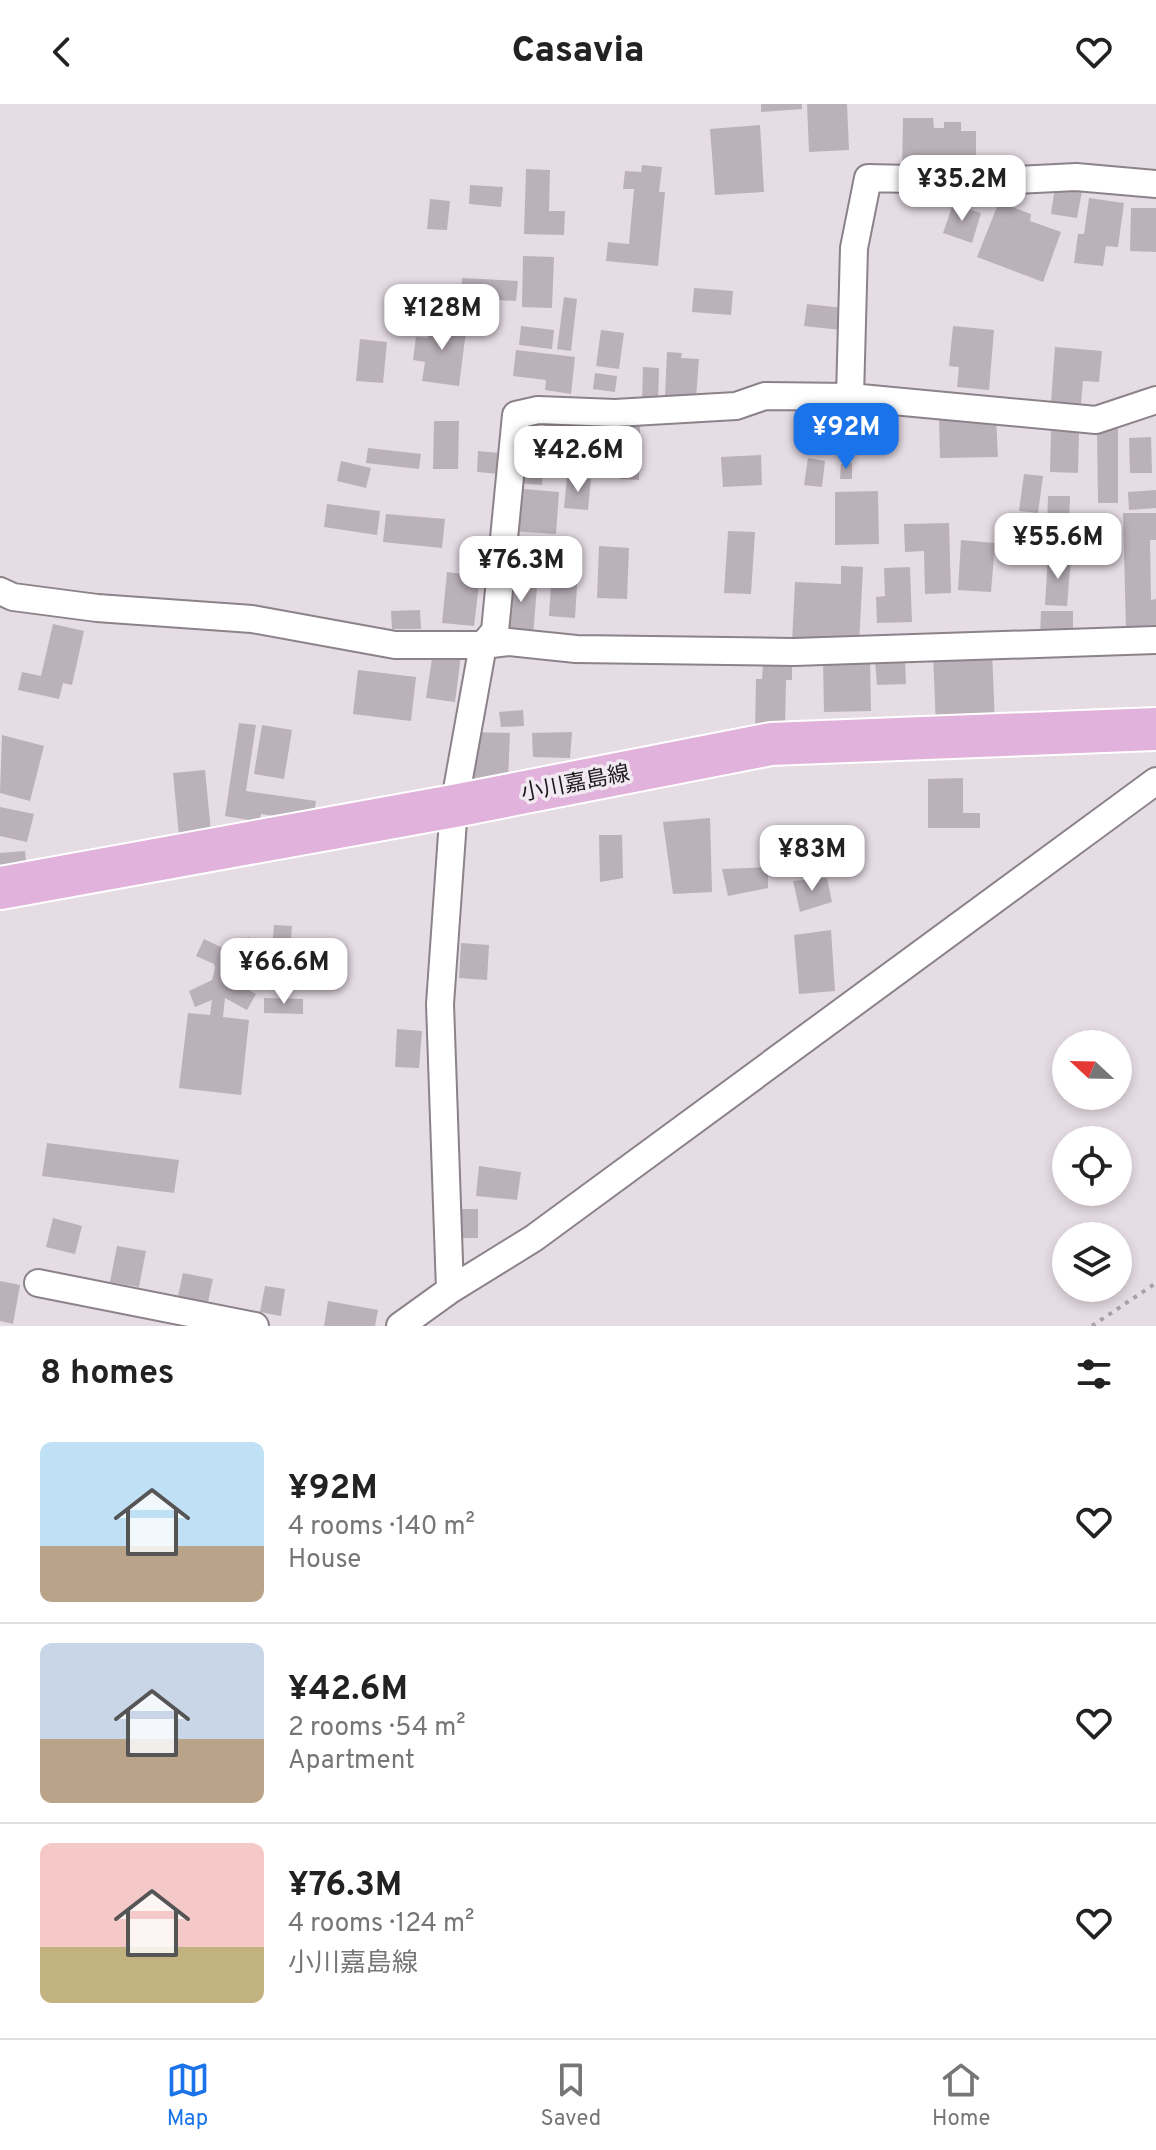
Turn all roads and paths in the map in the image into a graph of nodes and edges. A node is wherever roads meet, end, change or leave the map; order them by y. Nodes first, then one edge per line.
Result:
1 (1156, 184) edge
2 (850, 397) junction
3 (1156, 400) edge
4 (0, 591) edge
5 (1156, 640) edge
6 (483, 645) junction
7 (1156, 729) edge
8 (1156, 781) edge
9 (454, 806) junction
10 (0, 888) edge
11 (38, 1283) dead end
12 (1156, 1283) edge
13 (450, 1290) junction
14 (255, 1326) edge
15 (400, 1326) edge
16 (1092, 1326) edge

1 - 2 street
2 - 3 street
2 - 6 street
4 - 6 street
5 - 6 street
6 - 9 street
7 - 9 main road, 小川嘉島線
8 - 13 street
9 - 10 main road, 小川嘉島線
9 - 13 street
11 - 14 street
12 - 16 path
13 - 15 street

